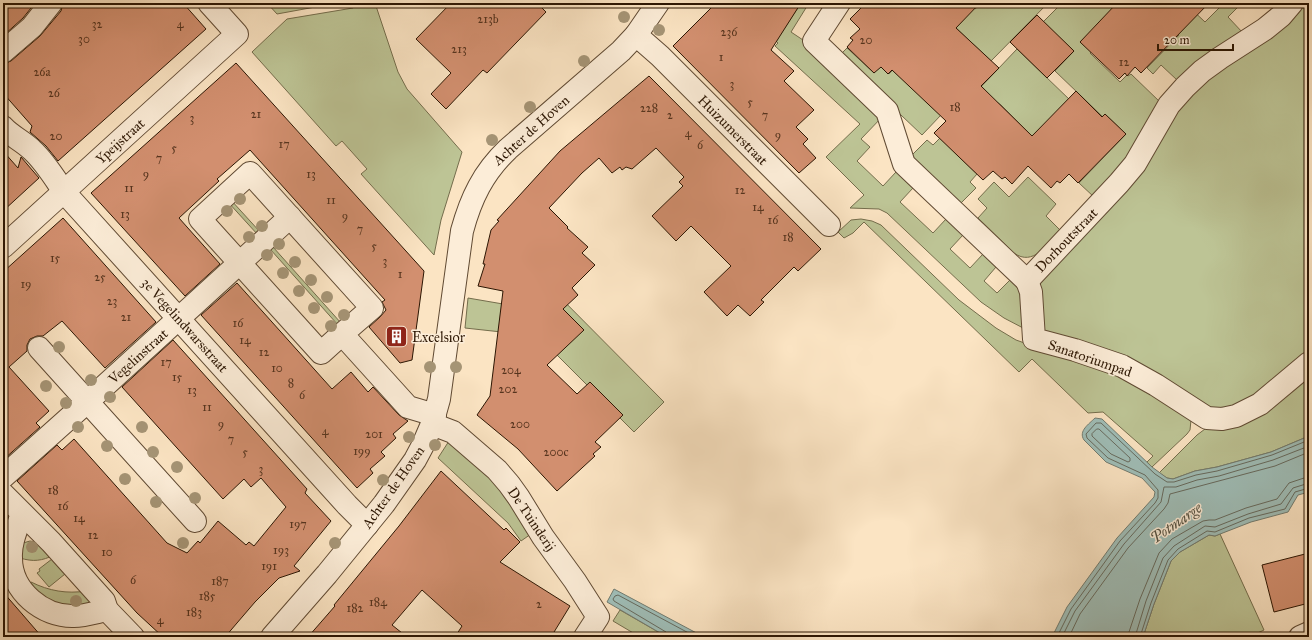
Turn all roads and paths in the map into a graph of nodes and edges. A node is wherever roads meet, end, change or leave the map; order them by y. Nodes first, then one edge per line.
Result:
1 (51, 3) edge
2 (209, 3) edge
3 (658, 3) edge
4 (839, 3) edge
5 (1292, 3) edge
6 (636, 35) junction
7 (3, 52) edge
8 (3, 127) edge
9 (64, 192) junction
10 (290, 217) junction
11 (828, 225) dead end
12 (3, 247) edge
13 (240, 263) junction
14 (1027, 281) junction
15 (179, 319) junction
16 (342, 334) junction
17 (39, 348) dead end
18 (1309, 363) edge
19 (87, 402) junction
20 (433, 420) junction
21 (3, 477) edge
22 (3, 494) edge
23 (22, 514) junction
24 (195, 521) dead end
25 (367, 525) junction
26 (107, 610) junction
27 (1309, 634) edge
28 (133, 637) edge
29 (272, 637) edge
30 (585, 637) edge
31 (1300, 637) edge

1 - 7 street
2 - 9 street, Ypeijstraat
3 - 6 street, Achter de Hoven
4 - 14 street, Dorhoutstraat
5 - 14 street, Dorhoutstraat
6 - 11 street, Huizumerstraat
6 - 20 street, Achter de Hoven
8 - 9 street, 3e Vegelindwarsstraat
9 - 12 street, Ypeijstraat
9 - 15 street, 3e Vegelindwarsstraat
10 - 13 street, Vegelinstraat
10 - 13 street
10 - 16 street
13 - 15 street, Vegelinstraat
13 - 16 street
14 - 18 street, Sanatoriumpad
15 - 19 street, Vegelinstraat
15 - 25 street, 3e Vegelindwarsstraat
16 - 20 street
17 - 19 street
19 - 21 street, Vegelinstraat
19 - 24 street
20 - 25 street, Achter de Hoven
20 - 30 street, De Tuinderij
22 - 23 street
23 - 26 street
23 - 26 street
25 - 29 street, Achter de Hoven
26 - 28 street
27 - 31 street

